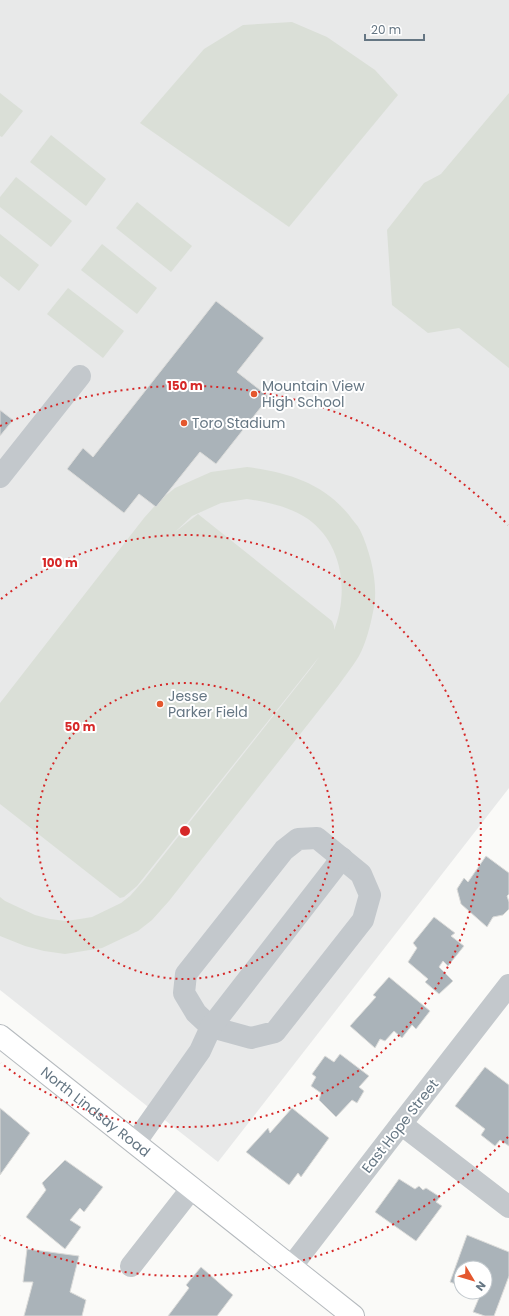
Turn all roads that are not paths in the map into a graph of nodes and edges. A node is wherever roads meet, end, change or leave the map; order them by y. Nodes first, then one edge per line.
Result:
1 (80, 376) dead end
2 (0, 477) edge
3 (342, 858) junction
4 (509, 985) edge
5 (211, 1026) junction
6 (0, 1036) edge
7 (401, 1124) junction
8 (135, 1143) junction
9 (192, 1188) junction
10 (509, 1207) edge
11 (131, 1266) dead end
12 (291, 1267) junction
13 (353, 1316) edge

1 - 2 street
3 - 5 street
3 - 5 street
3 - 5 street
4 - 7 street, East Hope Street
5 - 8 street
6 - 8 main road, North Lindsay Road
7 - 10 street
7 - 12 street, East Hope Street
8 - 9 main road, North Lindsay Road
9 - 11 street
9 - 12 main road, North Lindsay Road
12 - 13 main road, North Lindsay Road

